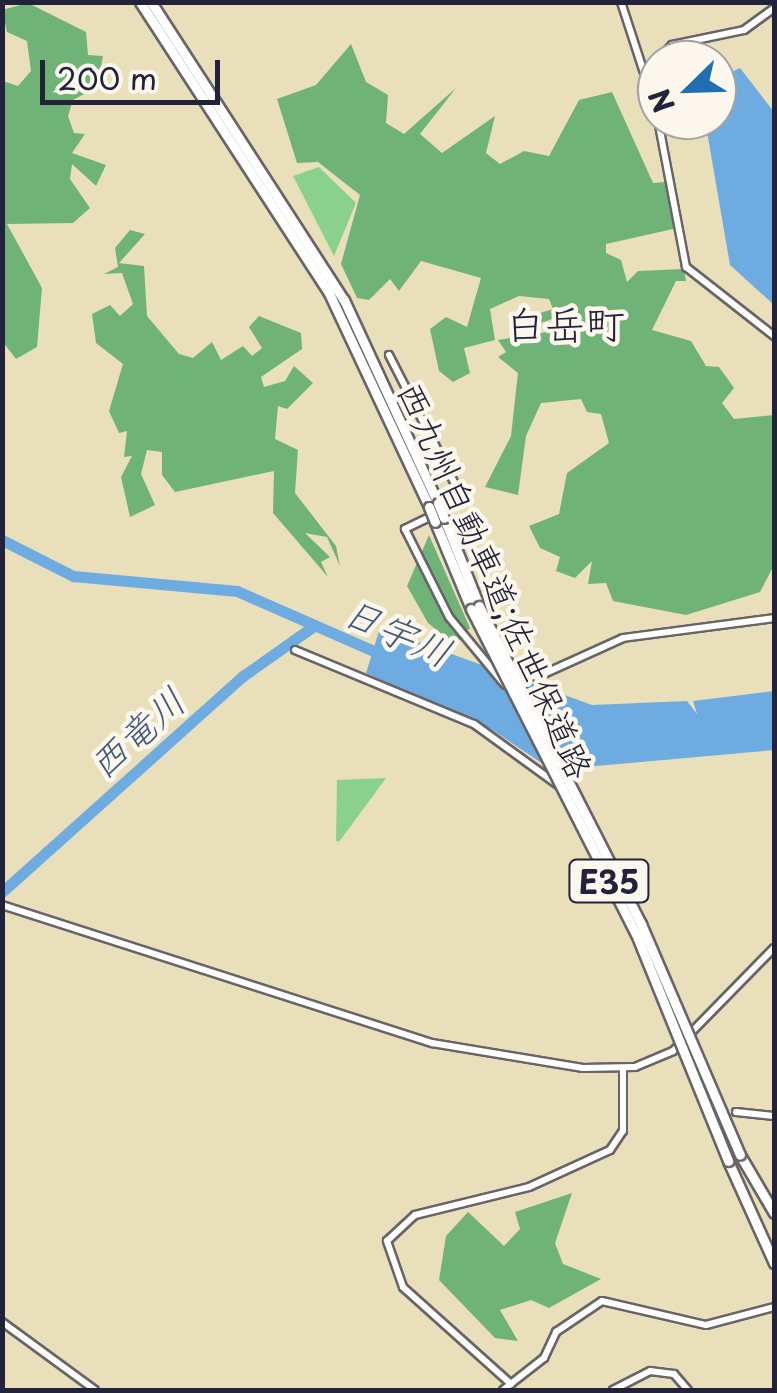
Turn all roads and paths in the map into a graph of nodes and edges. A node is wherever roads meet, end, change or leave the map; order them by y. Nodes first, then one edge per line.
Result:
1 (140, 2) edge
2 (151, 2) edge
3 (622, 2) edge
4 (774, 8) edge
5 (696, 40) edge
6 (637, 41) edge
7 (662, 140) edge
8 (774, 336) edge
9 (389, 355) dead end
10 (433, 505) junction
11 (475, 608) junction
12 (774, 618) edge
13 (295, 650) dead end
14 (493, 668) junction
15 (569, 797) junction
16 (3, 906) edge
17 (774, 948) edge
18 (692, 1038) junction
19 (623, 1069) junction
20 (736, 1112) dead end
21 (774, 1116) edge
22 (774, 1214) edge
23 (774, 1262) edge
24 (774, 1307) edge
25 (2, 1322) edge
26 (511, 1384) junction
27 (95, 1390) edge
28 (503, 1390) edge
29 (613, 1390) edge
30 (688, 1390) edge

1 - 10 highway, 西九州自動車道;佐世保道路 / E35
2 - 10 highway, 西九州自動車道;佐世保道路 / E35
3 - 6 street
4 - 5 street
7 - 8 street
9 - 14 street
10 - 11 highway, 西九州自動車道;佐世保道路 / E35, bridge
11 - 22 highway, 西九州自動車道;佐世保道路 / E35, bridge
11 - 23 highway, 西九州自動車道;佐世保道路 / E35, bridge
12 - 14 street
13 - 15 street
14 - 15 street, bridge
15 - 18 street
16 - 19 street
17 - 18 street
18 - 19 street
19 - 26 street
20 - 21 street
24 - 26 street
25 - 27 street
26 - 28 street
29 - 30 street

